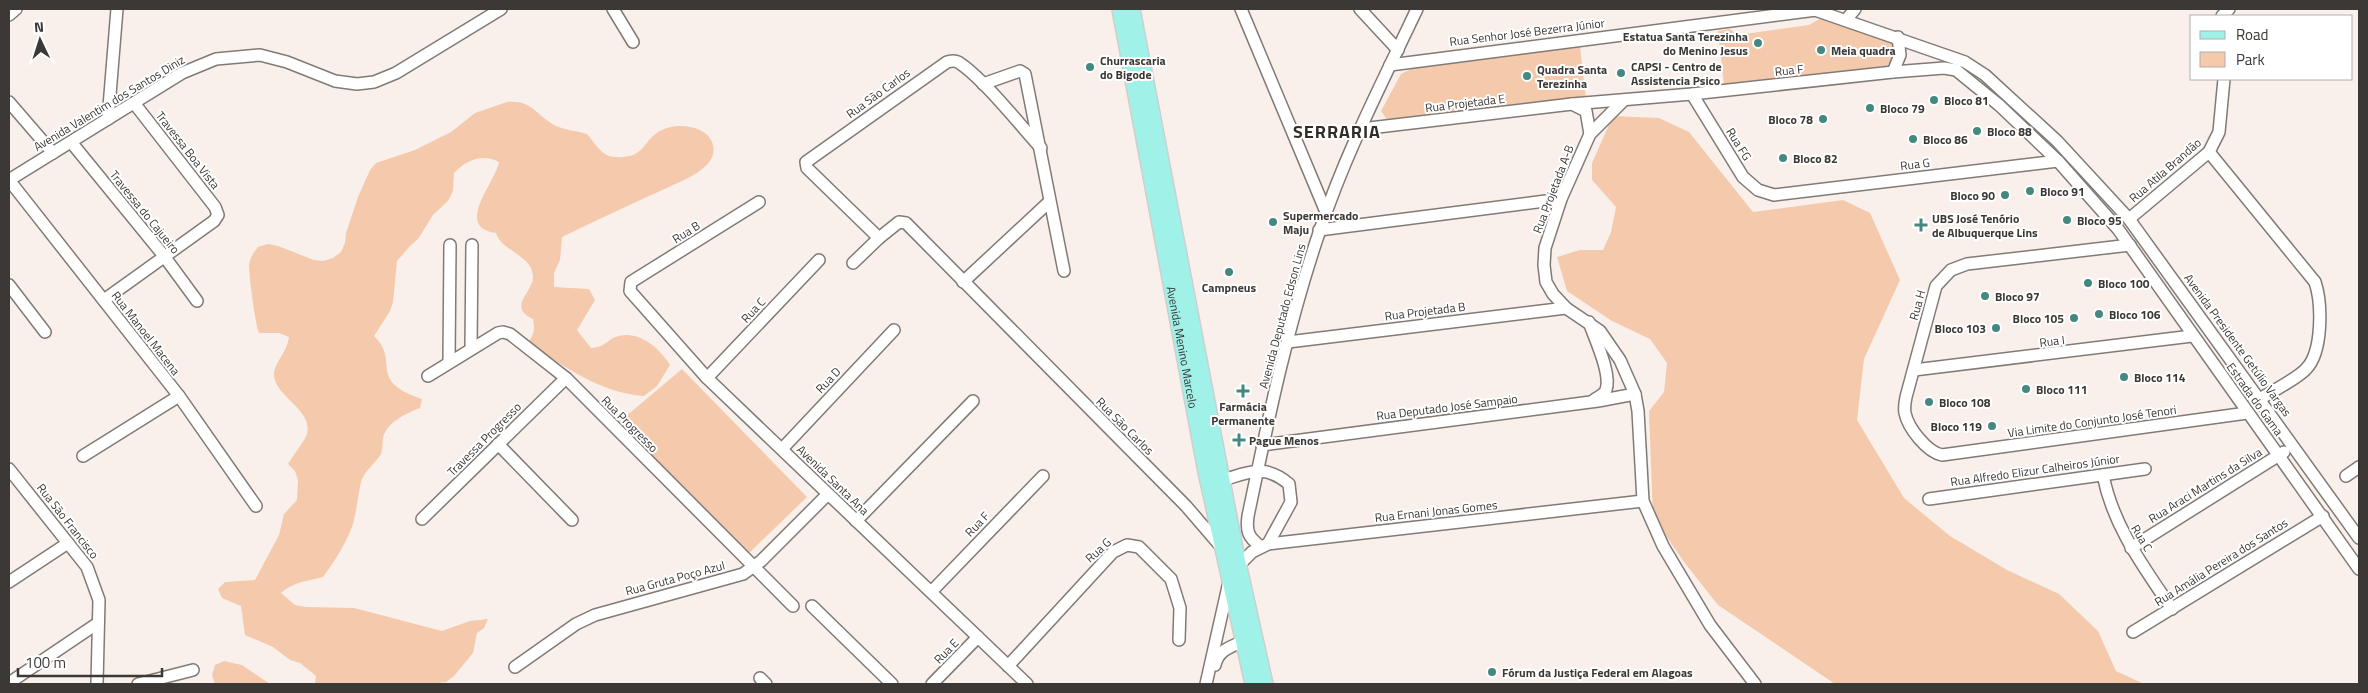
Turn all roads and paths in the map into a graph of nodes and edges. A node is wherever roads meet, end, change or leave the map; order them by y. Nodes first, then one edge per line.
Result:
1 (16, 9) edge
2 (117, 9) edge
3 (501, 9) edge
4 (613, 9) edge
5 (1120, 9) edge
6 (1132, 9) edge
7 (1241, 9) edge
8 (1360, 9) edge
9 (1417, 9) edge
10 (1855, 9) edge
11 (1814, 10) edge
12 (9, 15) edge
13 (1846, 20) junction
14 (1898, 37) junction
15 (633, 42) dead end
16 (1398, 50) junction
17 (1390, 65) junction
18 (1893, 72) junction
19 (2224, 80) edge
20 (983, 84) junction
21 (1692, 94) junction
22 (1624, 100) junction
23 (9, 102) edge
24 (134, 103) junction
25 (1572, 104) junction
26 (108, 119) junction
27 (1361, 129) junction
28 (1590, 134) junction
29 (71, 142) junction
30 (1041, 148) junction
31 (2209, 152) junction
32 (53, 153) junction
33 (2058, 161) junction
34 (9, 180) edge
35 (1774, 195) joint
36 (1561, 198) junction
37 (759, 202) dead end
38 (1049, 202) junction
39 (1326, 212) junction
40 (2129, 219) junction
41 (1320, 230) junction
42 (879, 238) junction
43 (450, 245) dead end
44 (472, 245) dead end
45 (2130, 245) junction
46 (164, 256) junction
47 (819, 260) dead end
48 (853, 263) dead end
49 (1064, 271) dead end
50 (963, 282) junction
51 (9, 285) edge
52 (630, 287) joint
53 (104, 300) junction
54 (197, 301) dead end
55 (1566, 308) junction
56 (1588, 322) junction
57 (894, 330) dead end
58 (45, 332) dead end
59 (2192, 336) junction
60 (1288, 342) junction
61 (471, 349) junction
62 (449, 362) junction
63 (1914, 370) junction
64 (428, 376) dead end
65 (566, 378) junction
66 (707, 378) junction
67 (1635, 394) junction
68 (179, 396) junction
69 (2260, 399) junction
70 (973, 401) dead end
71 (1590, 402) junction
72 (2247, 413) junction
73 (498, 444) junction
74 (1262, 445) junction
75 (2294, 446) junction
76 (782, 449) junction
77 (1942, 455) joint
78 (2279, 455) junction
79 (82, 456) dead end
80 (2359, 467) edge
81 (9, 468) edge
82 (2145, 469) dead end
83 (1257, 470) junction
84 (2103, 475) junction
85 (1043, 476) dead end
86 (2346, 476) dead end
87 (20, 482) junction
88 (1216, 482) junction
89 (9, 489) edge
90 (827, 495) junction
91 (1929, 499) dead end
92 (1643, 501) junction
93 (256, 506) dead end
94 (2322, 516) junction
95 (422, 519) dead end
96 (572, 520) dead end
97 (856, 521) junction
98 (2359, 538) edge
99 (68, 543) junction
100 (1264, 545) junction
101 (2131, 548) junction
102 (1222, 549) junction
103 (1239, 565) junction
104 (753, 567) junction
105 (2359, 569) edge
106 (1230, 578) junction
107 (9, 582) edge
108 (932, 592) junction
109 (794, 606) dead end
110 (812, 606) dead end
111 (2172, 609) junction
112 (98, 623) junction
113 (2133, 632) dead end
114 (978, 637) junction
115 (1248, 638) junction
116 (1179, 640) dead end
117 (1008, 666) junction
118 (515, 667) dead end
119 (192, 670) dead end
120 (165, 681) edge
121 (9, 683) edge
122 (97, 684) edge
123 (138, 684) edge
124 (892, 684) edge
125 (932, 684) edge
126 (1027, 684) edge
127 (1206, 684) edge
128 (1211, 684) edge
129 (1253, 684) edge
130 (1265, 684) edge
131 (1755, 684) edge

1 - 12 street
2 - 26 street
3 - 24 street, Avenida Valentim dos Santos Diniz
4 - 15 street
5 - 88 main road, Avenida Menino Marcelo
6 - 88 main road, Avenida Menino Marcelo
7 - 39 street
8 - 16 street
9 - 16 street, Avenida Deputado Edson Lins
10 - 13 street
11 - 13 street
11 - 17 street, Rua Senhor José Bezerra Júnior
13 - 14 street
14 - 18 street
14 - 40 street
16 - 17 street, Avenida Deputado Edson Lins
17 - 27 street, Avenida Deputado Edson Lins
18 - 21 street, Rua F
18 - 33 street, Rua F
19 - 31 street, Rua Atila Brandão
20 - 30 street, Rua São Carlos
20 - 30 street
20 - 42 street, Rua São Carlos
21 - 22 street, Rua F
21 - 35 street, Rua FG
22 - 25 street, Rua Projetada E
22 - 28 street, Rua Projetada A-B
23 - 32 street
24 - 26 street, Avenida Valentim dos Santos Diniz
24 - 46 street, Travessa Boa Vista
25 - 27 street, Rua Projetada E
25 - 28 street
26 - 29 street, Avenida Valentim dos Santos Diniz
27 - 39 street, Avenida Deputado Edson Lins
28 - 36 street, Rua Projetada A-B
29 - 32 street, Avenida Valentim dos Santos Diniz
29 - 46 street, Travessa do Cajueiro
30 - 38 street
31 - 40 street, Rua Atila Brandão
31 - 69 street
32 - 34 street, Avenida Valentim dos Santos Diniz
33 - 35 street, Rua G
33 - 45 street
34 - 53 street, Rua Manoel Macena
36 - 41 street
36 - 55 street, Rua Projetada A-B
37 - 52 street, Rua B
38 - 49 street
38 - 50 street
39 - 41 street, Avenida Deputado Edson Lins
40 - 69 street, Avenida Presidente Getúlio Vargas
41 - 60 street, Avenida Deputado Edson Lins
42 - 48 street
42 - 50 street, Rua São Carlos
43 - 62 street
44 - 61 street
45 - 59 street, Estrada do Gama
45 - 63 street, Rua H
46 - 53 street
46 - 54 street, Travessa do Cajueiro
47 - 66 street, Rua C
50 - 102 street, Rua São Carlos
51 - 58 street
52 - 66 street, Avenida Santa Ana
53 - 68 street, Rua Manoel Macena
55 - 56 street, Rua Projetada A-B
55 - 60 street, Rua Projetada B
56 - 67 street, Rua Projetada A-B
56 - 71 street
57 - 76 street, Rua D
59 - 63 street, Rua I
59 - 72 street, Estrada do Gama
60 - 74 street, Avenida Deputado Edson Lins
61 - 62 street, Rua Progresso
61 - 65 street, Rua Progresso
62 - 64 street, Rua Progresso
63 - 77 street, Rua H
65 - 73 street, Travessa Progresso
65 - 104 street, Rua Progresso
66 - 76 street, Avenida Santa Ana
67 - 71 street, Rua Deputado José Sampaio
67 - 92 street, Rua Projetada A-B
68 - 79 street
68 - 93 street, Rua Manoel Macena
69 - 75 street, Avenida Presidente Getúlio Vargas
70 - 97 street
71 - 74 street, Rua Deputado José Sampaio
72 - 77 street, Via Limite do Conjunto José Tenori
72 - 78 street, Estrada do Gama
73 - 95 street, Travessa Progresso
73 - 96 street
74 - 83 street, Avenida Deputado Edson Lins
75 - 78 street, Rua Araci Martins da Silva
75 - 98 street, Avenida Presidente Getúlio Vargas
76 - 90 street, Avenida Santa Ana
78 - 94 street, Estrada do Gama
78 - 101 street, Rua Araci Martins da Silva
80 - 86 street
81 - 87 street, Rua São Francisco
82 - 84 street, Rua Alfredo Elizur Calheiros Júnior
83 - 88 street
83 - 100 street
83 - 100 street
84 - 91 street, Rua Alfredo Elizur Calheiros Júnior
84 - 101 street, Rua C
85 - 108 street, Rua F
87 - 89 street
87 - 99 street, Rua São Francisco
88 - 102 main road, Avenida Menino Marcelo
88 - 103 main road, Avenida Menino Marcelo
90 - 97 street, Avenida Santa Ana
90 - 104 street, Rua Gruta Poço Azul
92 - 100 street, Rua Ernani Jonas Gomes
92 - 131 street
94 - 105 street, Estrada do Gama
94 - 111 street, Rua Amália Pereira dos Santos
97 - 108 street, Avenida Santa Ana
99 - 107 street
99 - 112 street, Rua São Francisco
100 - 103 street
101 - 111 street, Rua C
102 - 106 main road, Avenida Menino Marcelo
103 - 115 main road, Avenida Menino Marcelo
104 - 109 street, Rua Progresso
104 - 118 street, Rua Gruta Poço Azul
106 - 115 main road, Avenida Menino Marcelo
106 - 127 street
108 - 114 street, Avenida Santa Ana
110 - 124 street
111 - 113 street, Rua Amália Pereira dos Santos
112 - 121 street
112 - 122 street, Rua São Francisco
114 - 117 street, Avenida Santa Ana
114 - 125 street, Rua E
115 - 128 street
115 - 129 main road, Avenida Menino Marcelo
115 - 130 main road, Avenida Menino Marcelo
116 - 117 street, Rua G
117 - 126 street, Avenida Santa Ana
119 - 120 street
120 - 123 street

